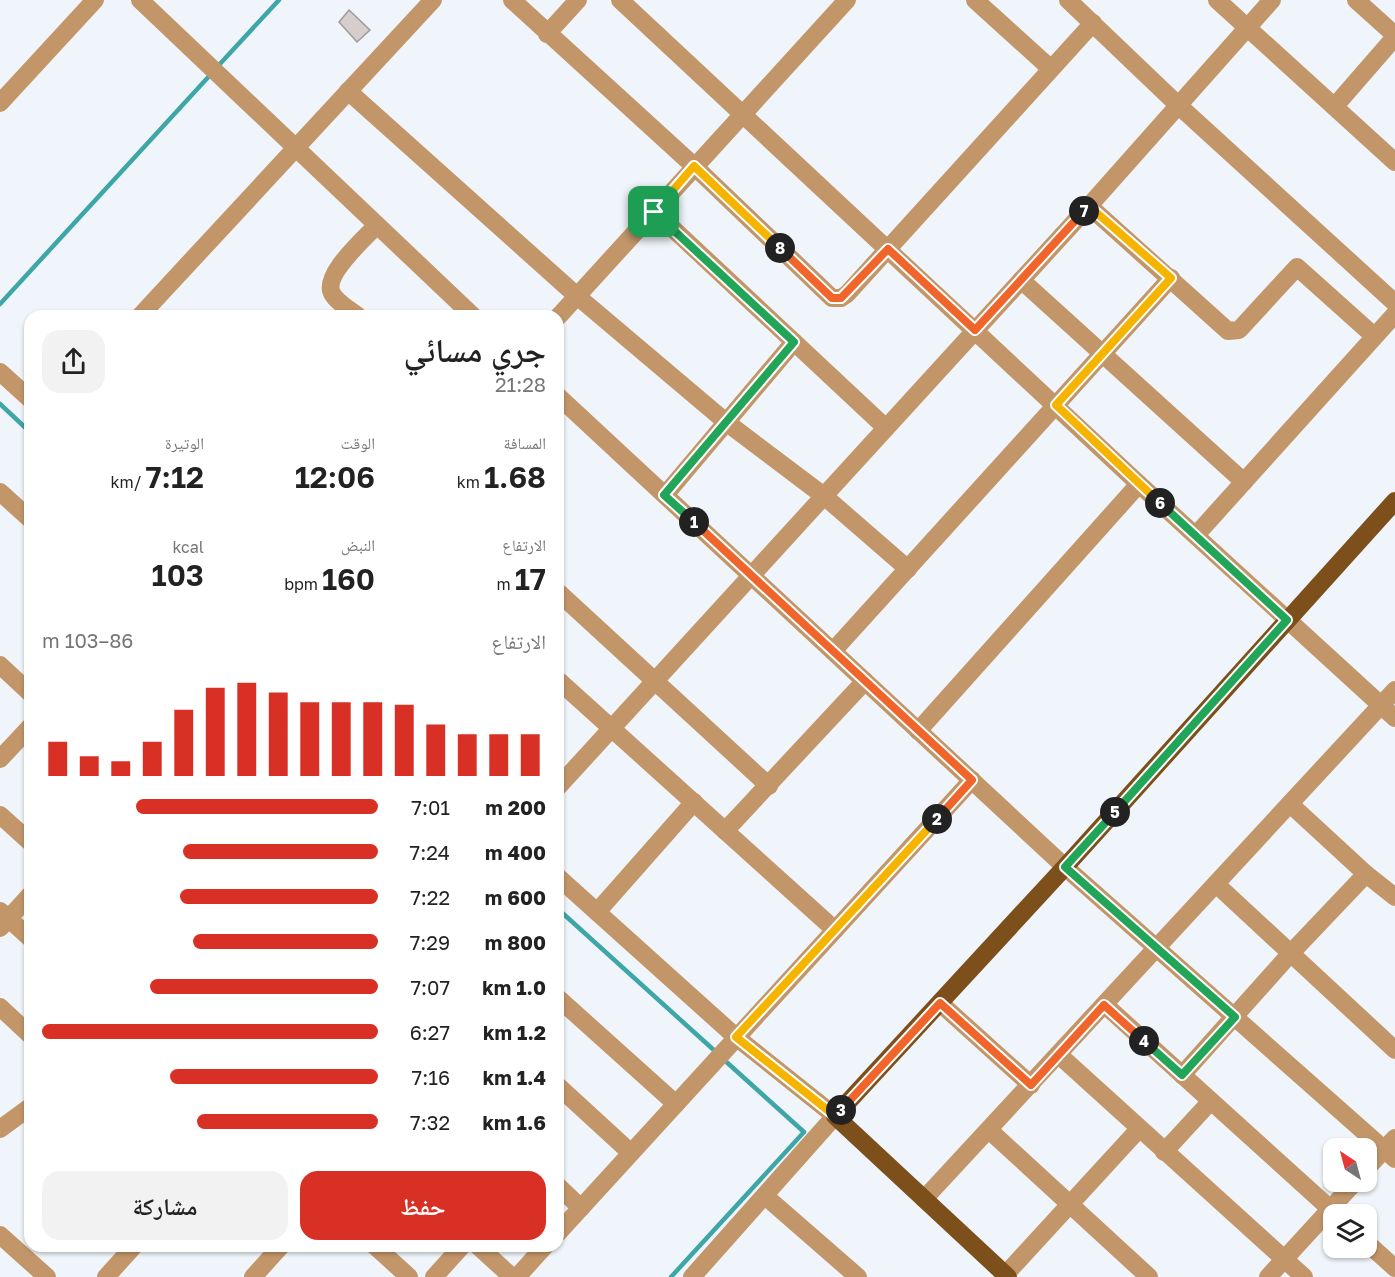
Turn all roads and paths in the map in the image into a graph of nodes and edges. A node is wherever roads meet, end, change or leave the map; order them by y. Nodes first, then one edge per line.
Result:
1 (94, 0) edge
2 (140, 0) edge
3 (434, 0) edge
4 (512, 0) edge
5 (578, 0) edge
6 (620, 0) edge
7 (847, 0) edge
8 (975, 0) edge
9 (1068, 0) edge
10 (1218, 0) edge
11 (1272, 0) edge
12 (1356, 0) edge
13 (1093, 23) junction
14 (1247, 27) junction
15 (547, 34) junction
16 (1395, 36) edge
17 (1050, 68) junction
18 (348, 92) junction
19 (0, 103) edge
20 (1178, 105) junction
21 (1335, 106) junction
22 (743, 114) junction
23 (296, 148) junction
24 (1395, 162) edge
25 (694, 166) junction
26 (1089, 206) junction
27 (654, 212) junction
28 (377, 225) junction
29 (888, 249) junction
30 (1171, 278) junction
31 (1021, 280) junction
32 (577, 296) junction
33 (1395, 303) edge
34 (146, 310) edge
35 (349, 310) edge
36 (467, 310) edge
37 (564, 310) edge
38 (1395, 314) edge
39 (975, 330) junction
40 (1374, 336) junction
41 (794, 342) junction
42 (1102, 354) junction
43 (0, 372) edge
44 (24, 394) edge
45 (564, 402) edge
46 (1056, 405) junction
47 (726, 422) junction
48 (886, 428) junction
49 (1244, 482) junction
50 (1139, 484) junction
51 (0, 492) edge
52 (664, 495) junction
53 (824, 496) junction
54 (1395, 501) edge
55 (24, 514) edge
56 (1196, 535) junction
57 (908, 569) junction
58 (752, 576) junction
59 (564, 604) edge
60 (1287, 620) junction
61 (833, 651) junction
62 (0, 665) edge
63 (865, 681) junction
64 (654, 682) junction
65 (564, 685) edge
66 (24, 687) edge
67 (1395, 690) edge
68 (1388, 711) edge
69 (612, 728) junction
70 (918, 731) junction
71 (24, 733) edge
72 (0, 759) edge
73 (564, 780) edge
74 (972, 780) junction
75 (769, 786) junction
76 (694, 802) junction
77 (1290, 804) junction
78 (0, 815) edge
79 (726, 831) junction
80 (24, 837) edge
81 (1065, 867) junction
82 (1366, 874) junction
83 (564, 883) edge
84 (1216, 884) junction
85 (1395, 897) edge
86 (24, 900) edge
87 (597, 912) junction
88 (3, 919) edge
89 (835, 930) junction
90 (24, 934) edge
91 (1157, 949) junction
92 (1290, 954) junction
93 (940, 1003) junction
94 (1104, 1005) junction
95 (0, 1007) edge
96 (564, 1007) edge
97 (1235, 1017) junction
98 (24, 1029) edge
99 (736, 1037) junction
100 (1395, 1050) edge
101 (1059, 1054) junction
102 (1182, 1075) junction
103 (1031, 1085) junction
104 (564, 1092) edge
105 (1211, 1101) junction
106 (675, 1104) junction
107 (24, 1116) edge
108 (835, 1116) junction
109 (0, 1129) edge
110 (1139, 1129) junction
111 (989, 1130) junction
112 (1392, 1149) edge
113 (1164, 1152) junction
114 (631, 1153) junction
115 (1377, 1161) edge
116 (564, 1192) edge
117 (765, 1196) junction
118 (924, 1198) junction
119 (1070, 1204) junction
120 (1325, 1204) edge
121 (581, 1208) junction
122 (1323, 1222) edge
123 (564, 1226) edge
124 (0, 1235) edge
125 (129, 1252) edge
126 (276, 1252) edge
127 (382, 1252) edge
128 (457, 1252) edge
129 (485, 1252) edge
130 (540, 1252) edge
131 (1377, 1252) edge
132 (1284, 1259) junction
133 (1395, 1268) edge
134 (1007, 1276) edge
135 (47, 1277) edge
136 (106, 1277) edge
137 (253, 1277) edge
138 (409, 1277) edge
139 (435, 1277) edge
140 (512, 1277) edge
141 (518, 1277) edge
142 (692, 1277) edge
143 (858, 1277) edge
144 (1149, 1277) edge
145 (1268, 1277) edge
146 (1304, 1277) edge

1 - 19 street
2 - 23 street
3 - 18 street
4 - 15 street
5 - 15 street
6 - 22 street
7 - 22 street
8 - 17 street
9 - 13 street
10 - 14 street
11 - 14 street
12 - 16 street
13 - 17 street
13 - 20 street
14 - 20 street
14 - 21 street
15 - 25 street
16 - 21 street
17 - 29 street
18 - 23 street
18 - 32 street
20 - 26 street
20 - 33 street
21 - 24 street
22 - 25 street
22 - 29 street
23 - 28 street
23 - 34 street
25 - 27 street
25 - 29 street
26 - 30 street
26 - 31 street
27 - 32 street
27 - 41 street
28 - 35 street
28 - 36 street
29 - 39 street
30 - 40 street
30 - 42 street
31 - 39 street
31 - 42 street
32 - 37 street
32 - 47 street
38 - 40 street
39 - 46 street
39 - 48 street
40 - 49 street
41 - 47 street
41 - 48 street
42 - 46 street
42 - 49 street
43 - 44 street
45 - 52 street
46 - 50 street
46 - 57 street
47 - 52 street
47 - 53 street
48 - 53 street
49 - 56 street
50 - 56 street
50 - 70 street
51 - 55 street
52 - 58 street
53 - 57 street
53 - 58 street
54 - 60 main road
56 - 60 street
57 - 61 street
58 - 61 street
58 - 64 street
59 - 64 street
60 - 68 street
60 - 81 main road
61 - 63 street
62 - 66 street
63 - 70 street
63 - 75 street
64 - 69 street
64 - 75 street
65 - 69 street
67 - 68 street
68 - 77 street
69 - 73 street
69 - 76 street
70 - 74 street
71 - 72 street
74 - 81 street
74 - 89 street
75 - 79 street
76 - 79 street
76 - 87 street
77 - 82 street
77 - 84 street
78 - 80 street
79 - 89 street
81 - 91 street
81 - 93 main road
82 - 85 street
82 - 92 street
83 - 87 street
84 - 91 street
84 - 92 street
86 - 88 street
87 - 99 street
88 - 90 street
89 - 99 street
91 - 94 street
91 - 97 street
92 - 97 street
92 - 100 street
93 - 103 street
93 - 108 main road
94 - 101 street
94 - 102 street
95 - 98 street
96 - 106 street
97 - 102 street
97 - 112 street
99 - 106 street
99 - 108 street
101 - 103 street
101 - 110 street
102 - 105 street
103 - 111 street
104 - 114 street
105 - 113 street
105 - 120 street
106 - 114 street
107 - 109 street
108 - 117 street
108 - 118 main road
110 - 113 street
110 - 119 street
111 - 118 street
111 - 119 street
112 - 115 street
113 - 132 street
114 - 121 street
116 - 121 street
117 - 142 street
117 - 143 street
118 - 134 main road
119 - 134 street
119 - 144 street
121 - 123 street
122 - 132 street
124 - 135 street
125 - 136 street
126 - 137 street
127 - 138 street
128 - 139 street
129 - 140 street
130 - 141 street
131 - 133 street
132 - 145 street
132 - 146 street

